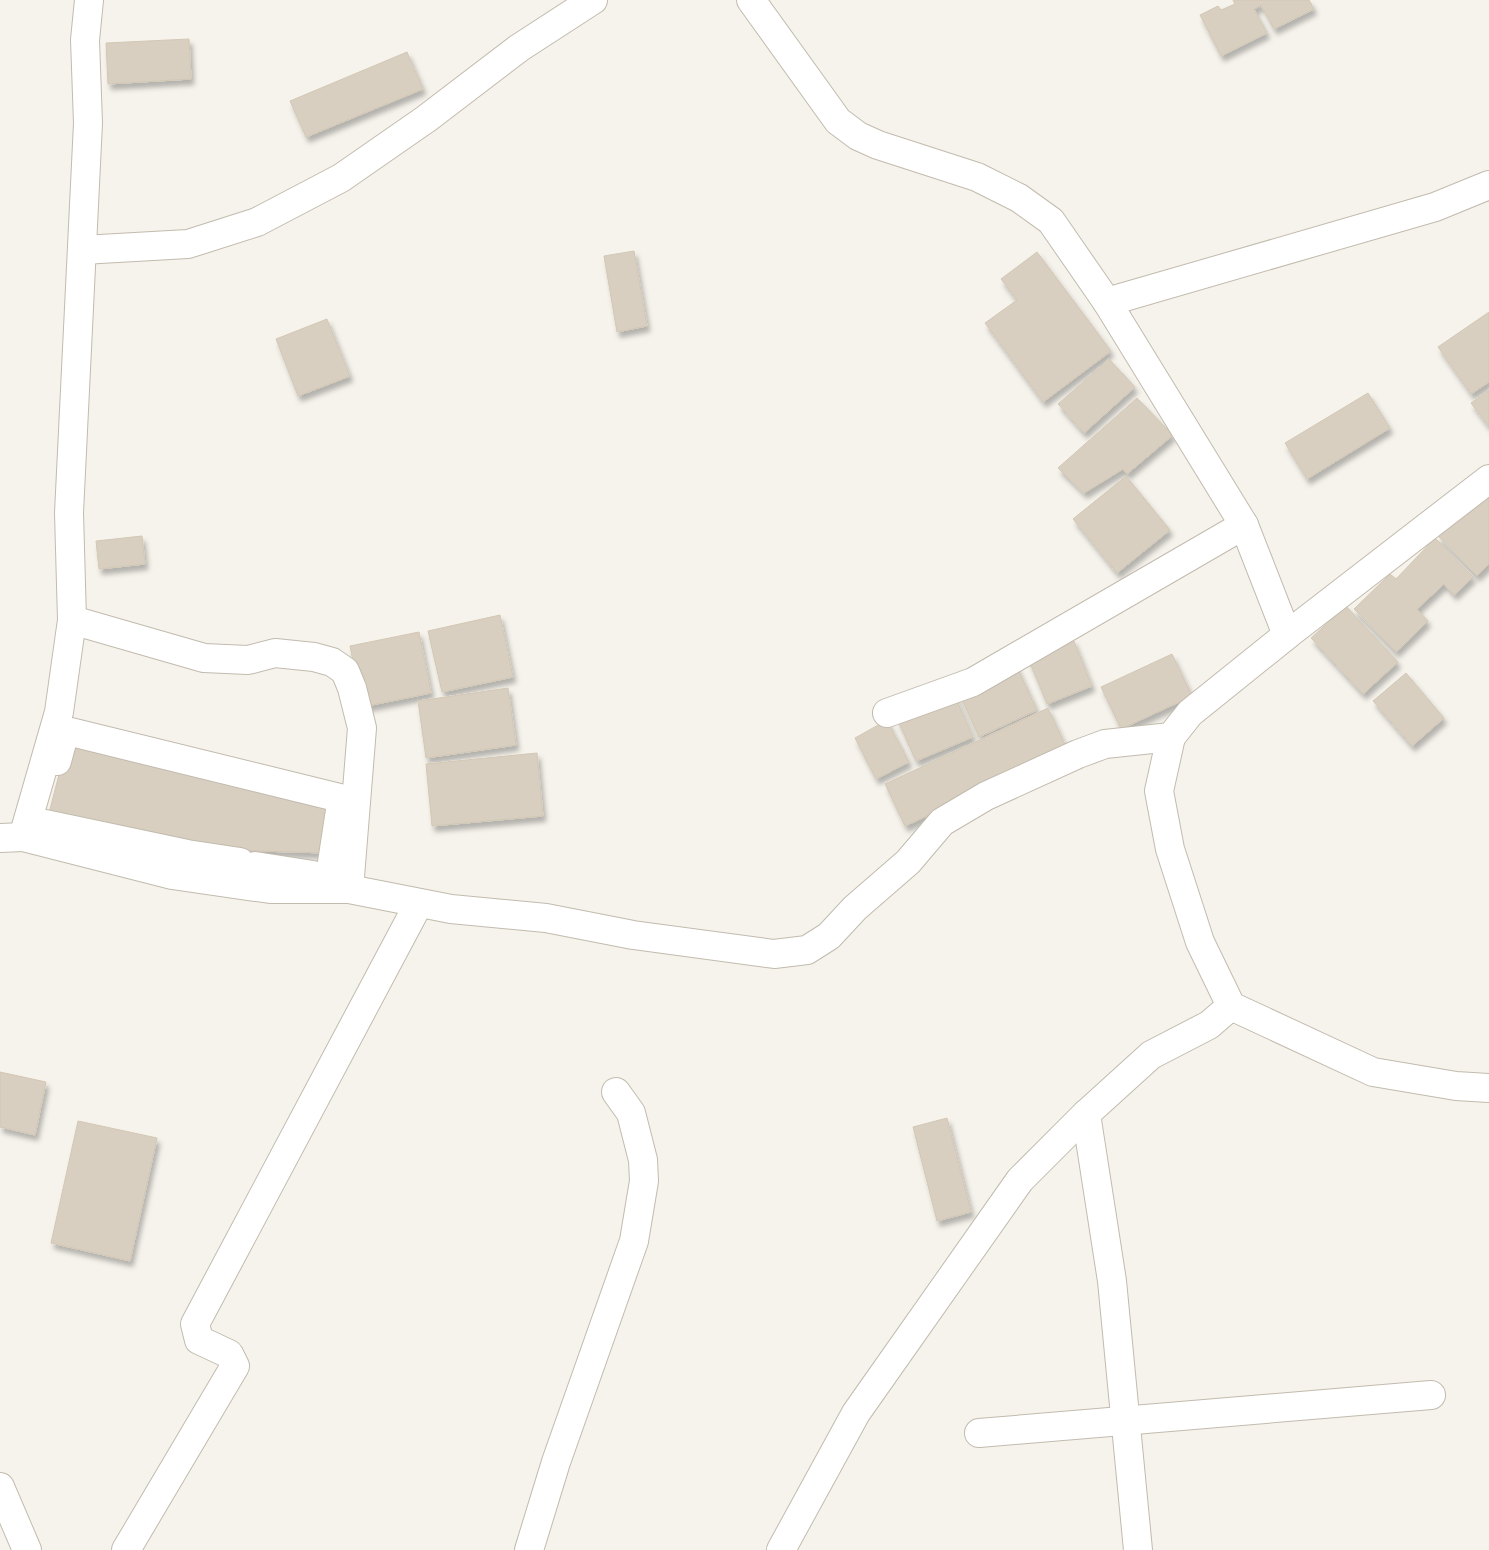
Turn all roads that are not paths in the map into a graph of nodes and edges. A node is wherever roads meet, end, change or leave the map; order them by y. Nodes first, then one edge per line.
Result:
1 (89, 0) edge
2 (592, 0) edge
3 (751, 0) edge
4 (1489, 185) edge
5 (82, 250) junction
6 (1108, 302) junction
7 (1489, 479) edge
8 (1244, 525) junction
9 (72, 620) junction
10 (1287, 635) junction
11 (887, 713) dead end
12 (1171, 738) junction
13 (12, 837) edge
14 (130, 853) junction
15 (331, 869) junction
16 (350, 889) junction
17 (419, 903) junction
18 (1231, 1006) junction
19 (1489, 1088) edge
20 (616, 1092) dead end
21 (1086, 1114) junction
22 (1431, 1395) dead end
23 (1124, 1419) junction
24 (979, 1433) dead end
25 (0, 1487) edge
26 (27, 1550) edge
27 (126, 1550) edge
28 (529, 1550) edge
29 (781, 1550) edge
30 (1138, 1550) edge

1 - 5 street
2 - 5 street
3 - 6 street
4 - 6 street
5 - 9 street
6 - 8 street
7 - 10 street
8 - 10 street
8 - 11 street
9 - 13 street
9 - 16 street
10 - 12 street
12 - 17 street
12 - 18 street
13 - 14 street
14 - 15 street
14 - 15 street
14 - 16 street
15 - 16 street
16 - 17 street
17 - 27 street
18 - 19 street
18 - 21 street
20 - 28 street
21 - 23 street
21 - 29 street
22 - 23 street
23 - 24 street
23 - 30 street
25 - 26 street

